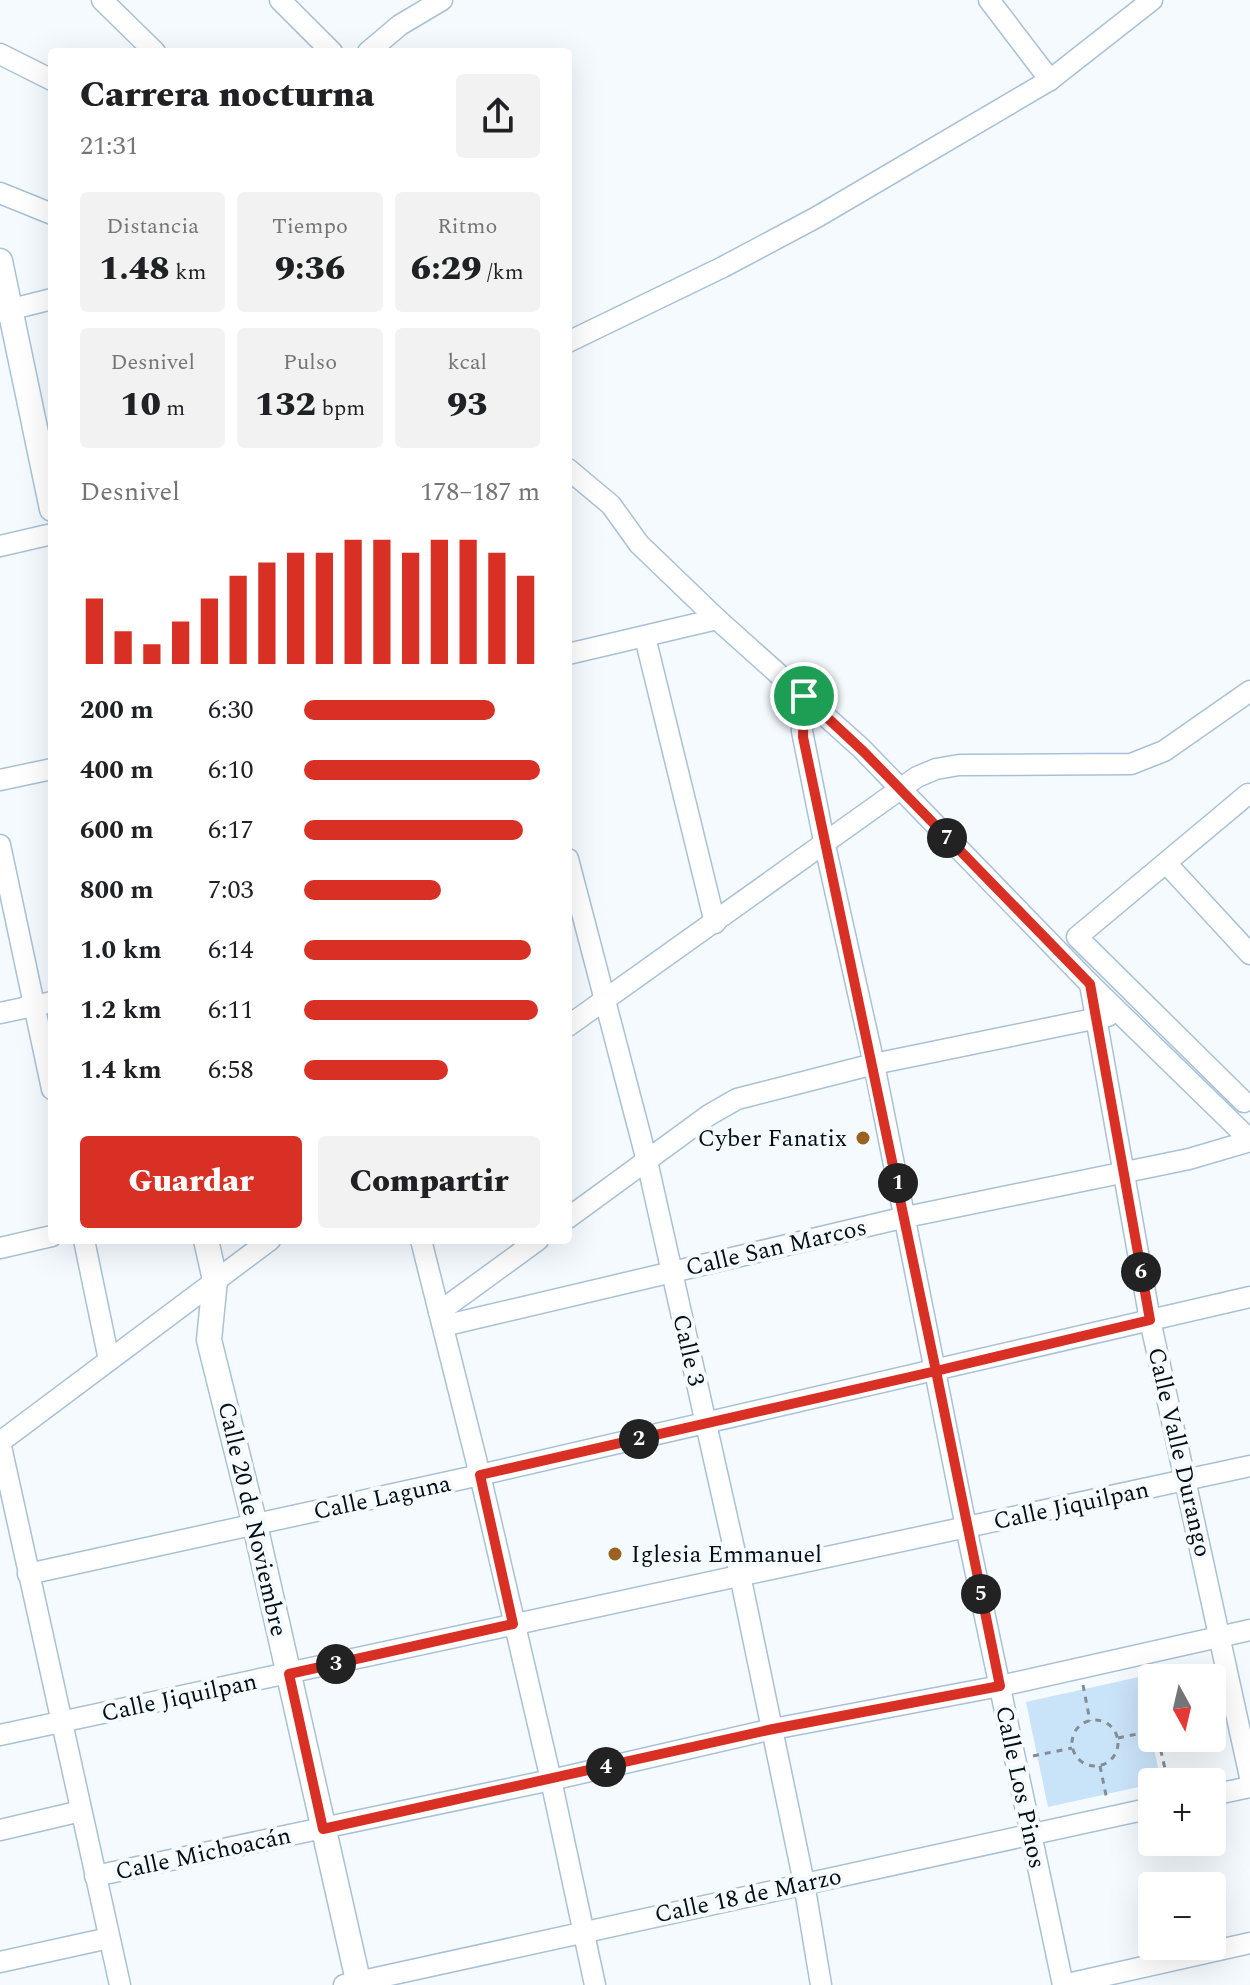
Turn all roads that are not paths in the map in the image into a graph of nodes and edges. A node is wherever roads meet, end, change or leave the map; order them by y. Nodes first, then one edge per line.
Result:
1 (102, 0) edge
2 (280, 0) edge
3 (442, 0) edge
4 (989, 0) edge
5 (1152, 0) edge
6 (151, 48) edge
7 (328, 48) edge
8 (373, 48) edge
9 (0, 54) edge
10 (48, 78) edge
11 (1050, 80) junction
12 (0, 193) edge
13 (48, 212) edge
14 (0, 261) edge
15 (48, 300) edge
16 (5, 310) edge
17 (572, 340) edge
18 (572, 472) edge
19 (48, 492) edge
20 (48, 535) edge
21 (0, 546) edge
22 (717, 619) junction
23 (645, 637) junction
24 (572, 653) edge
25 (1250, 691) edge
26 (804, 696) junction
27 (48, 770) edge
28 (0, 780) edge
29 (898, 789) junction
30 (1249, 795) edge
31 (824, 841) junction
32 (0, 845) edge
33 (1166, 863) junction
34 (572, 887) edge
35 (715, 923) junction
36 (1250, 954) edge
37 (1090, 984) junction
38 (604, 1001) junction
39 (43, 1004) edge
40 (0, 1013) edge
41 (1120, 1013) junction
42 (1095, 1019) junction
43 (572, 1023) edge
44 (48, 1051) edge
45 (874, 1064) junction
46 (1247, 1099) edge
47 (1226, 1119) junction
48 (1250, 1141) edge
49 (647, 1161) junction
50 (1123, 1172) junction
51 (572, 1215) edge
52 (906, 1217) junction
53 (48, 1237) edge
54 (85, 1244) edge
55 (207, 1244) edge
56 (264, 1244) edge
57 (422, 1244) edge
58 (533, 1244) edge
59 (0, 1248) edge
60 (672, 1272) junction
61 (215, 1280) junction
62 (1250, 1297) edge
63 (441, 1319) junction
64 (1150, 1320) junction
65 (109, 1360) junction
66 (936, 1371) junction
67 (706, 1424) junction
68 (0, 1442) edge
69 (1250, 1466) edge
70 (480, 1475) junction
71 (1186, 1480) junction
72 (255, 1525) junction
73 (966, 1527) junction
74 (28, 1574) junction
75 (740, 1575) junction
76 (513, 1624) junction
77 (1250, 1630) edge
78 (1221, 1637) junction
79 (289, 1674) junction
80 (1000, 1686) junction
81 (61, 1722) junction
82 (773, 1729) junction
83 (0, 1735) edge
84 (1250, 1777) edge
85 (551, 1780) junction
86 (1250, 1787) edge
87 (1226, 1792) edge
88 (81, 1811) junction
89 (1138, 1811) edge
90 (323, 1829) junction
91 (0, 1830) edge
92 (1030, 1834) junction
93 (95, 1876) junction
94 (804, 1883) junction
95 (583, 1931) junction
96 (109, 1938) junction
97 (1250, 1943) edge
98 (0, 1962) edge
99 (353, 1984) edge
100 (120, 1985) edge
101 (595, 1985) edge
102 (821, 1985) edge
103 (1063, 1985) edge

1 - 6 street
2 - 7 street
3 - 8 street
4 - 11 street
5 - 11 street
9 - 10 street
11 - 17 street
12 - 13 street
14 - 16 street
15 - 16 street
16 - 19 street
18 - 22 street
20 - 21 street
22 - 23 street
22 - 26 street
23 - 24 street
23 - 35 street
25 - 29 street
26 - 29 street
26 - 31 street, Calle Los Pinos
27 - 28 street
29 - 31 street
29 - 37 street
30 - 33 street
31 - 35 street
31 - 45 street, Calle Los Pinos
32 - 39 street
33 - 36 street
33 - 46 street
34 - 38 street, Calle 3
35 - 38 street
37 - 41 street
37 - 42 street, Calle Valle Durango
38 - 43 street
38 - 49 street, Calle 3
39 - 40 street
39 - 44 street
41 - 42 street
41 - 47 street
42 - 45 street
42 - 50 street, Calle Valle Durango
45 - 49 street
45 - 52 street, Calle Los Pinos
46 - 47 street
47 - 48 street
48 - 50 street, Calle San Marcos
49 - 51 street
49 - 60 street, Calle 3
50 - 52 street, Calle San Marcos
50 - 64 street, Calle Valle Durango
52 - 60 street, Calle San Marcos
52 - 66 street, Calle Los Pinos
53 - 59 street
54 - 65 street
55 - 61 street, Calle 20 de Noviembre
56 - 61 street
57 - 63 street
58 - 63 street
60 - 63 street, Calle San Marcos
60 - 67 street, Calle 3
61 - 65 street
61 - 72 street, Calle 20 de Noviembre
62 - 64 street, Calle Laguna
63 - 70 street
64 - 66 street, Calle Laguna
64 - 71 street, Calle Valle Durango
65 - 68 street
66 - 67 street, Calle Laguna
66 - 73 street, Calle Los Pinos
67 - 70 street, Calle Laguna
67 - 75 street, Calle 3
68 - 74 street
69 - 71 street, Calle Jiquilpan
70 - 72 street, Calle Laguna
70 - 76 street
71 - 73 street, Calle Jiquilpan
71 - 78 street, Calle Valle Durango
72 - 74 street, Calle Laguna
72 - 79 street, Calle 20 de Noviembre
73 - 75 street, Calle Jiquilpan
73 - 80 street, Calle Los Pinos
74 - 81 street
75 - 76 street, Calle Jiquilpan
75 - 82 street, Calle 3
76 - 79 street, Calle Jiquilpan
76 - 85 street
77 - 78 street, Calle Michoacán
78 - 80 street, Calle Michoacán
78 - 84 street, Calle Valle Durango
79 - 81 street, Calle Jiquilpan
79 - 90 street, Calle 20 de Noviembre
80 - 82 street, Calle Michoacán
80 - 92 street, Calle Los Pinos
81 - 83 street, Calle Jiquilpan
81 - 88 street
82 - 85 street, Calle Michoacán
82 - 94 street, Calle 3
85 - 90 street, Calle Michoacán
85 - 95 street
86 - 87 street
88 - 91 street
88 - 93 street
89 - 92 street, Calle 18 de Marzo
90 - 93 street, Calle Michoacán
90 - 99 street, Calle 20 de Noviembre
92 - 94 street, Calle 18 de Marzo
92 - 103 street, Calle Los Pinos
93 - 96 street
94 - 95 street, Calle 18 de Marzo
94 - 102 street, Calle 3
95 - 99 street, Calle 18 de Marzo
95 - 101 street
96 - 98 street
96 - 100 street
97 - 103 street

